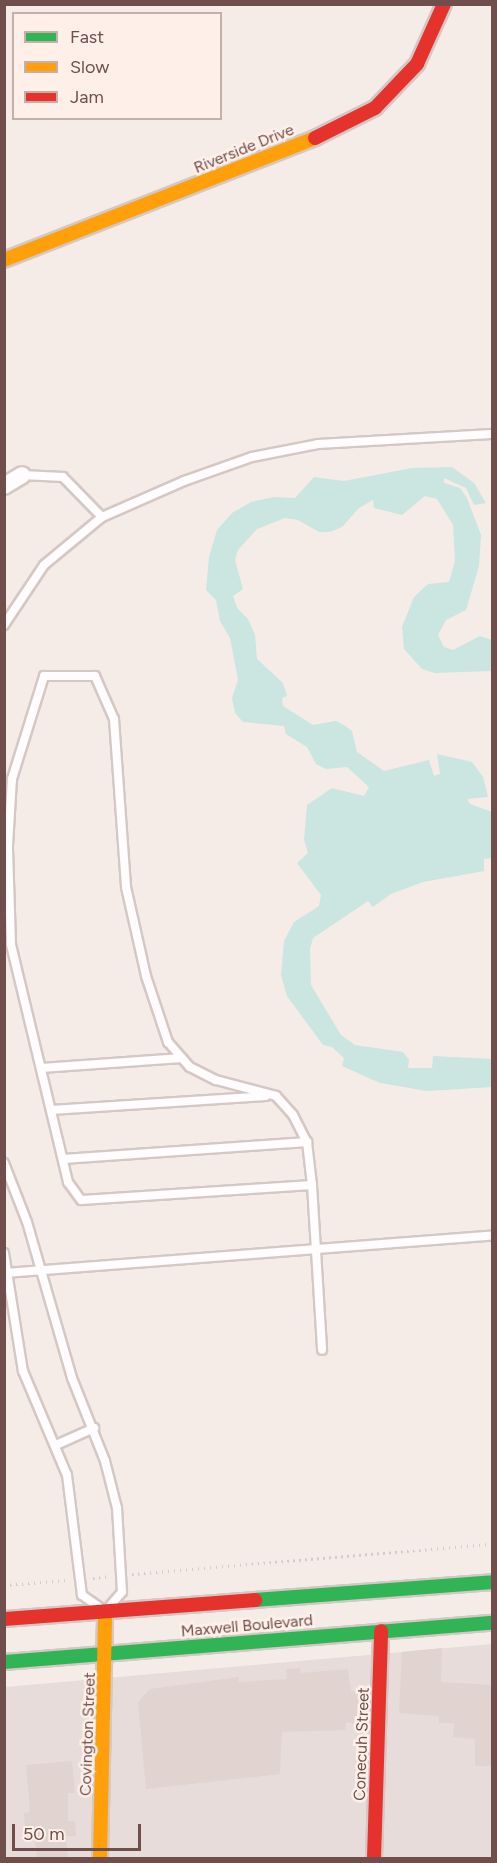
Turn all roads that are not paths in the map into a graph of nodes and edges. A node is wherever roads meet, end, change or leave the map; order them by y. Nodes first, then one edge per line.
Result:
1 (444, 4) edge
2 (4, 260) edge
3 (492, 434) edge
4 (22, 475) joint
5 (4, 486) edge
6 (102, 517) junction
7 (4, 625) edge
8 (182, 1058) junction
9 (41, 1068) junction
10 (276, 1096) junction
11 (51, 1110) junction
12 (307, 1142) junction
13 (63, 1159) junction
14 (4, 1163) edge
15 (312, 1185) junction
16 (492, 1236) edge
17 (315, 1249) junction
18 (4, 1253) edge
19 (42, 1269) junction
20 (6, 1273) edge
21 (322, 1350) dead end
22 (94, 1428) junction
23 (56, 1445) junction
24 (492, 1582) edge
25 (105, 1611) junction
26 (4, 1618) edge
27 (492, 1623) edge
28 (381, 1631) junction
29 (107, 1654) junction
30 (4, 1662) edge
31 (100, 1858) edge
32 (374, 1858) edge

1 - 2 street, Riverside Drive
3 - 6 lane
4 - 5 street
4 - 6 lane
6 - 7 lane
8 - 9 lane
8 - 9 lane
8 - 10 lane
9 - 11 lane
10 - 11 lane
10 - 12 lane
11 - 13 lane
12 - 13 lane
12 - 15 lane
13 - 15 lane
14 - 19 lane
15 - 17 lane
16 - 17 lane
17 - 19 lane
17 - 21 lane
18 - 20 lane
19 - 20 lane
19 - 22 lane
20 - 23 lane
22 - 23 lane
22 - 25 lane
23 - 25 lane
24 - 25 street, Maxwell Boulevard
25 - 26 street, Maxwell Boulevard
25 - 29 street, Covington Street
27 - 28 street, Maxwell Boulevard
28 - 29 street, Maxwell Boulevard
28 - 32 street, Conecuh Street
29 - 30 street, Maxwell Boulevard
29 - 31 street, Covington Street

